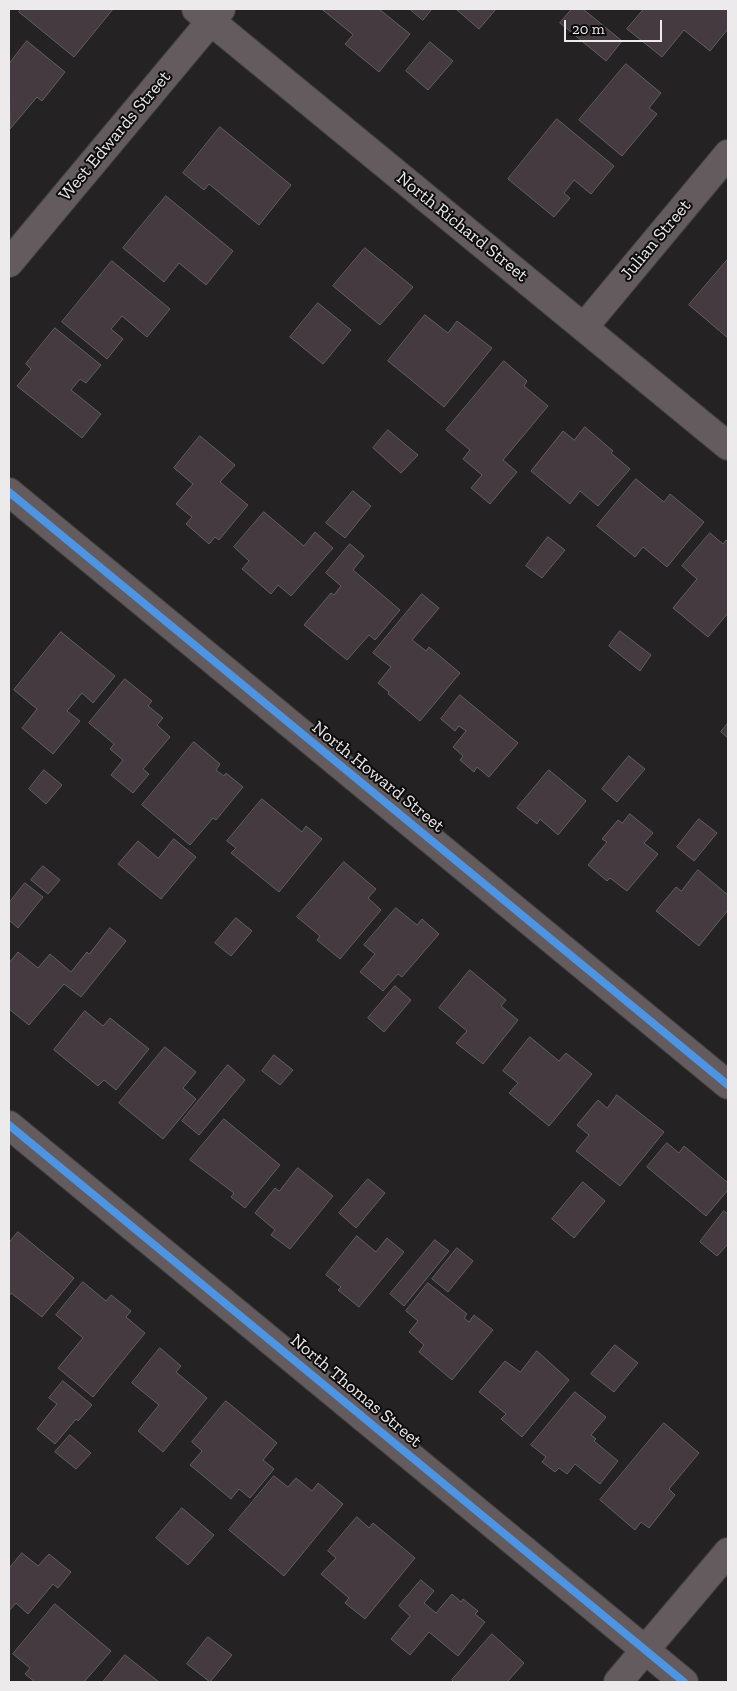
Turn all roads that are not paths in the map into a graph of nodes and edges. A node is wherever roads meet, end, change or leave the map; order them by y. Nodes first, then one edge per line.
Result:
1 (209, 13) edge
2 (728, 154) edge
3 (9, 263) edge
4 (584, 327) junction
5 (728, 446) edge
6 (9, 492) edge
7 (728, 1085) edge
8 (9, 1125) edge
9 (728, 1552) edge
10 (644, 1650) junction
11 (618, 1682) edge
12 (684, 1682) edge

1 - 3 street, West Edwards Street
1 - 4 street, North Richard Street
2 - 4 street, Julian Street
4 - 5 street, North Richard Street
6 - 7 street, North Howard Street
8 - 10 street, North Thomas Street
9 - 10 street
10 - 11 street
10 - 12 street, North Thomas Street

